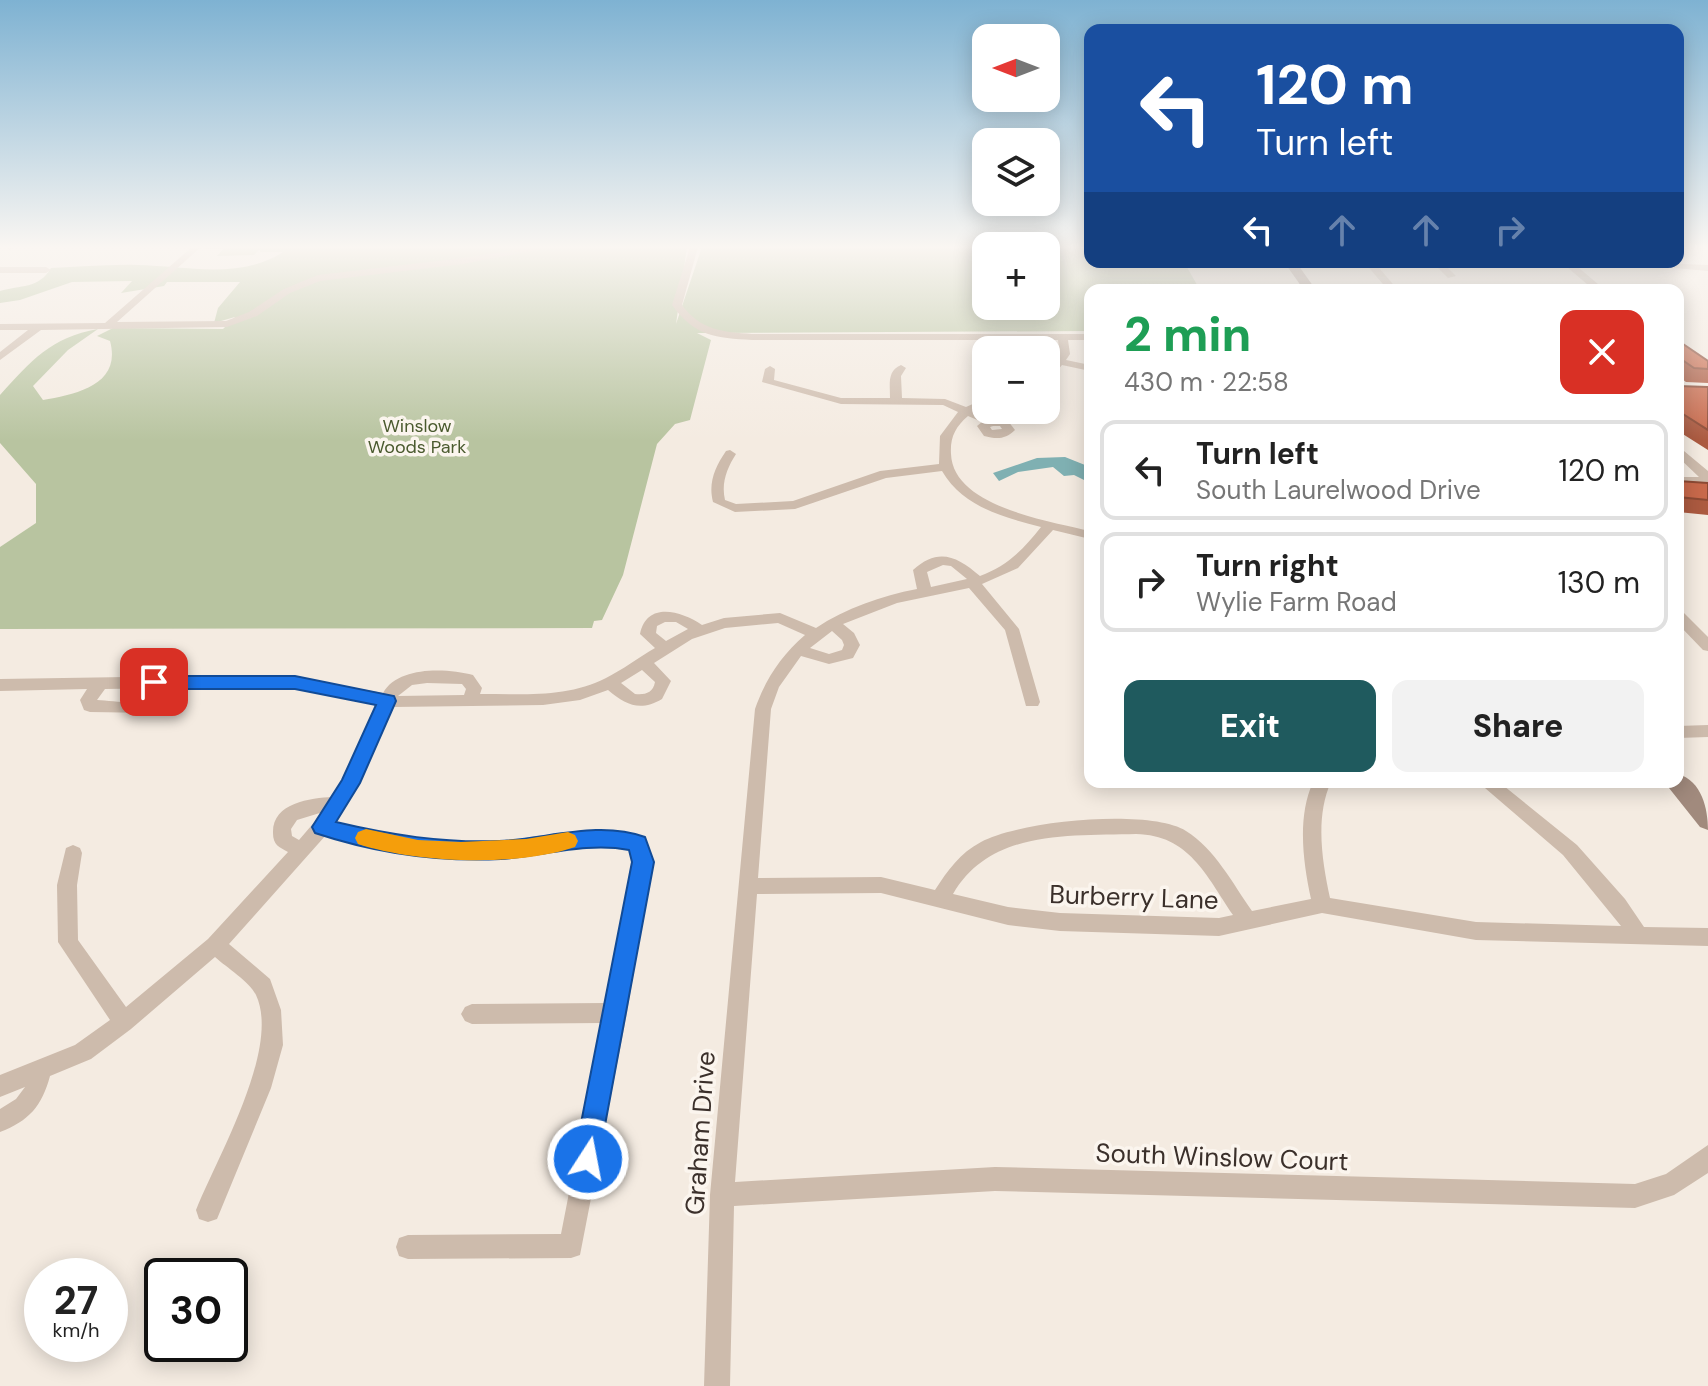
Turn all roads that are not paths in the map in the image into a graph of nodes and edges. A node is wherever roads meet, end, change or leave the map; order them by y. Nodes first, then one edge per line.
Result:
1 (123, 312) edge
2 (256, 312) edge
3 (681, 312) edge
4 (108, 325) junction
5 (39, 326) junction
6 (0, 327) edge
7 (1084, 337) edge
8 (1063, 338) junction
9 (0, 357) edge
10 (1062, 362) joint
11 (1084, 367) edge
12 (901, 368) dead end
13 (770, 369) dead end
14 (896, 402) junction
15 (972, 408) edge
16 (969, 410) junction
17 (972, 412) edge
18 (730, 454) dead end
19 (1684, 456) edge
20 (946, 467) junction
21 (1708, 479) edge
22 (1684, 481) edge
23 (1050, 525) junction
24 (1084, 534) edge
25 (974, 581) junction
26 (925, 592) junction
27 (1684, 621) edge
28 (832, 623) junction
29 (699, 630) junction
30 (815, 633) junction
31 (1708, 646) edge
32 (664, 648) junction
33 (797, 649) junction
34 (644, 663) junction
35 (180, 682) junction
36 (101, 683) junction
37 (610, 683) junction
38 (0, 685) edge
39 (387, 701) junction
40 (470, 701) junction
41 (1032, 702) dead end
42 (1708, 731) edge
43 (1684, 732) edge
44 (1320, 788) edge
45 (1494, 788) edge
46 (1682, 788) edge
47 (338, 804) junction
48 (1708, 821) edge
49 (322, 827) junction
50 (301, 850) junction
51 (73, 853) dead end
52 (749, 886) junction
53 (941, 898) junction
54 (1322, 905) junction
55 (1248, 921) junction
56 (1639, 935) junction
57 (1708, 937) edge
58 (215, 945) junction
59 (616, 1013) junction
60 (472, 1014) dead end
61 (124, 1022) junction
62 (41, 1069) junction
63 (0, 1086) edge
64 (0, 1121) edge
65 (1708, 1157) edge
66 (722, 1195) junction
67 (208, 1210) dead end
68 (408, 1247) dead end
69 (717, 1386) edge

1 - 4 street
2 - 4 street
3 - 8 street
4 - 5 street
5 - 6 street
5 - 9 street
7 - 8 street
8 - 10 street
10 - 11 street
12 - 14 street
13 - 14 street
14 - 16 street
15 - 16 street
16 - 17 street
16 - 20 street
18 - 20 street
19 - 21 street
20 - 23 street
21 - 22 street
23 - 24 street
23 - 25 street, Graham Drive
25 - 26 street, Graham Drive
25 - 26 street
25 - 41 street
26 - 28 street, Graham Drive
27 - 31 street
28 - 30 street, Graham Drive
28 - 33 street
29 - 30 street
29 - 32 street
29 - 32 street
30 - 33 street, Graham Drive
32 - 34 street
33 - 52 street, Graham Drive
34 - 37 street
34 - 37 street
35 - 36 street
35 - 36 street
35 - 39 street
36 - 38 street
37 - 40 street
39 - 40 street
39 - 40 street
39 - 47 street
42 - 43 street
44 - 54 street
45 - 56 street
46 - 48 main road
47 - 49 street
47 - 50 street
49 - 50 street
49 - 59 street
50 - 58 street
51 - 61 street
52 - 53 street, Burberry Lane
52 - 66 street, Graham Drive
53 - 55 street, Burberry Lane
53 - 55 street
54 - 55 street, Burberry Lane
54 - 56 street, Burberry Lane
56 - 57 street, Burberry Lane
58 - 61 street
58 - 67 street
59 - 60 street
59 - 68 street
61 - 62 street
62 - 63 street
62 - 64 street
65 - 66 street, South Winslow Court
66 - 69 street, Graham Drive

